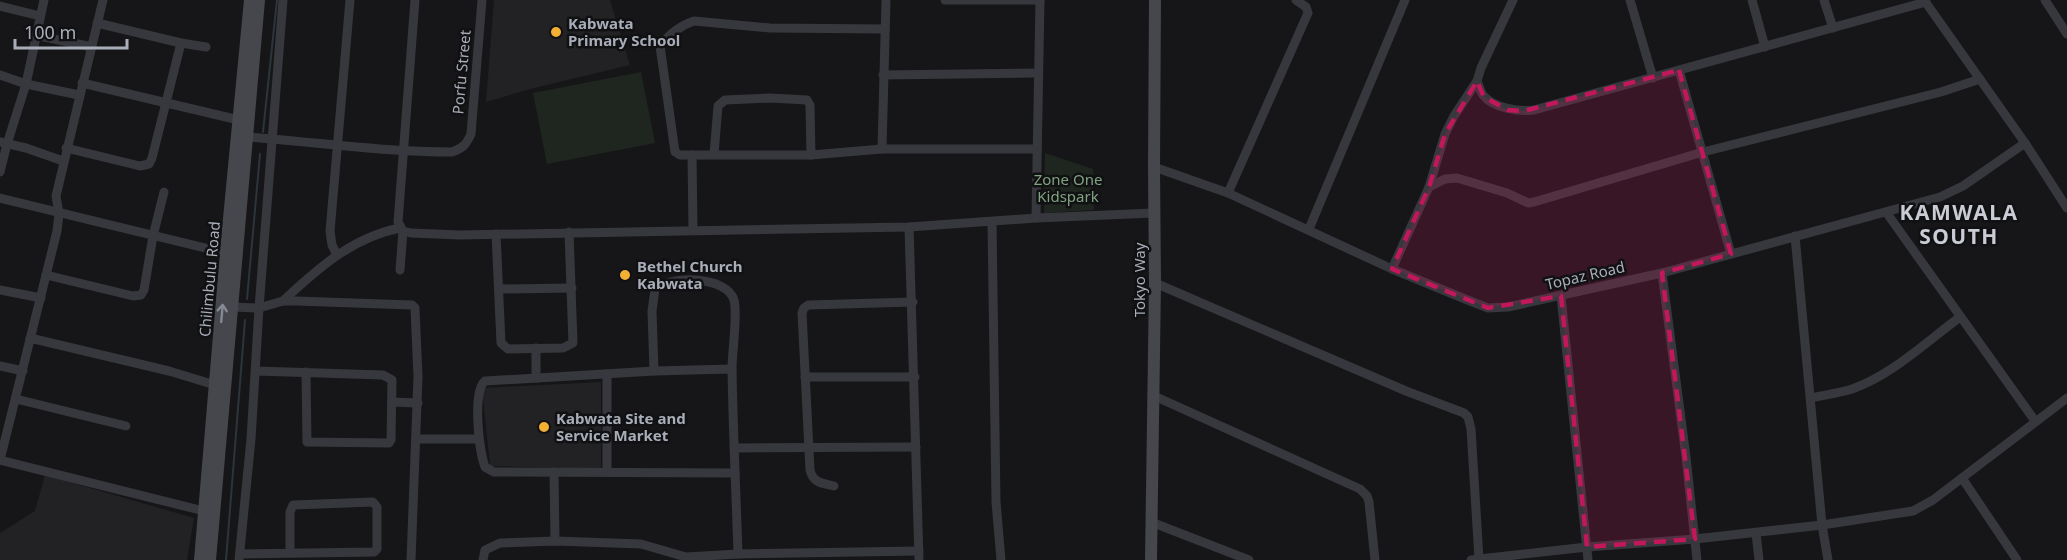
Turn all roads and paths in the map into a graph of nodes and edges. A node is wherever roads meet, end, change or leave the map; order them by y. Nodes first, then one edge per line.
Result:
1 (44, 0) edge
2 (103, 0) edge
3 (250, 0) edge
4 (259, 0) edge
5 (283, 0) edge
6 (350, 0) edge
7 (415, 0) edge
8 (482, 0) edge
9 (885, 0) edge
10 (945, 0) edge
11 (1040, 0) edge
12 (1155, 0) edge
13 (1296, 0) edge
14 (1405, 0) edge
15 (1501, 0) edge
16 (1630, 0) edge
17 (1752, 0) edge
18 (1824, 0) edge
19 (2045, 0) edge
20 (1925, 1) edge
21 (1512, 2) edge
22 (0, 6) edge
23 (40, 16) junction
24 (98, 23) junction
25 (885, 28) junction
26 (1833, 28) junction
27 (2067, 33) edge
28 (35, 36) junction
29 (181, 43) junction
30 (92, 47) junction
31 (206, 47) dead end
32 (1765, 47) junction
33 (1679, 70) junction
34 (1038, 73) junction
35 (0, 75) edge
36 (884, 75) junction
37 (1653, 78) junction
38 (1980, 79) junction
39 (1477, 81) junction
40 (82, 83) junction
41 (26, 84) junction
42 (79, 95) junction
43 (167, 103) junction
44 (239, 120) junction
45 (247, 137) junction
46 (272, 139) junction
47 (3, 143) edge
48 (2025, 143) junction
49 (338, 144) junction
50 (66, 148) junction
51 (882, 149) junction
52 (1037, 149) junction
53 (402, 150) junction
54 (1703, 152) junction
55 (714, 154) junction
56 (692, 155) junction
57 (811, 155) junction
58 (63, 161) junction
59 (1154, 167) junction
60 (0, 172) edge
61 (1430, 187) junction
62 (164, 192) dead end
63 (1228, 193) junction
64 (0, 198) edge
65 (2067, 208) edge
66 (1886, 212) junction
67 (1154, 213) junction
68 (59, 214) junction
69 (1036, 218) junction
70 (992, 222) junction
71 (909, 227) junction
72 (402, 229) junction
73 (1309, 229) junction
74 (693, 230) junction
75 (569, 232) junction
76 (496, 234) junction
77 (153, 236) junction
78 (1795, 236) junction
79 (226, 254) junction
80 (1731, 254) junction
81 (338, 255) junction
82 (1392, 269) junction
83 (400, 270) dead end
84 (1662, 273) junction
85 (46, 275) junction
86 (1155, 283) junction
87 (572, 288) junction
88 (499, 289) junction
89 (0, 290) edge
90 (1560, 296) junction
91 (41, 298) junction
92 (283, 301) junction
93 (913, 302) junction
94 (233, 307) junction
95 (259, 308) junction
96 (1960, 317) junction
97 (30, 338) junction
98 (536, 348) junction
99 (0, 366) edge
100 (732, 369) junction
101 (23, 371) junction
102 (256, 371) junction
103 (654, 371) junction
104 (306, 372) junction
105 (607, 374) junction
106 (805, 377) junction
107 (915, 377) junction
108 (536, 378) junction
109 (215, 385) junction
110 (1152, 395) junction
111 (1811, 398) junction
112 (2067, 398) edge
113 (16, 399) junction
114 (393, 402) junction
115 (418, 404) junction
116 (2035, 421) junction
117 (126, 426) dead end
118 (417, 439) junction
119 (479, 439) junction
120 (916, 447) junction
121 (734, 448) junction
122 (809, 448) junction
123 (0, 460) edge
124 (554, 472) junction
125 (607, 472) junction
126 (735, 472) junction
127 (1962, 478) junction
128 (834, 486) dead end
129 (204, 511) junction
130 (1151, 522) junction
131 (1822, 525) junction
132 (1756, 533) junction
133 (1695, 539) junction
134 (555, 541) junction
135 (1587, 547) junction
136 (290, 553) junction
137 (738, 554) junction
138 (855, 556) edge
139 (919, 556) edge
140 (239, 557) edge
141 (686, 559) edge
142 (1475, 559) edge
143 (200, 560) edge
144 (210, 560) edge
145 (411, 560) edge
146 (483, 560) edge
147 (1001, 560) edge
148 (1151, 560) edge
149 (1249, 560) edge
150 (1375, 560) edge
151 (1588, 560) edge
152 (1697, 560) edge
153 (1759, 560) edge
154 (1828, 560) edge
155 (2017, 560) edge

1 - 23 street
2 - 24 street
3 - 44 main road, Chilimbulu Road
4 - 45 main road, Chilimbulu Road
5 - 46 street
6 - 49 street
7 - 53 street
8 - 53 street, Porfu Street
9 - 25 street
10 - 11 street
11 - 34 street
12 - 59 main road, Tokyo Way
13 - 63 street
14 - 73 street
15 - 21 street
16 - 37 street
17 - 32 street
18 - 26 street
19 - 27 street
20 - 26 street
20 - 38 street
21 - 39 street
22 - 23 street
23 - 28 street
24 - 29 street
24 - 30 street
25 - 36 street
25 - 56 street
26 - 32 street
28 - 30 street
28 - 41 street
29 - 31 street
29 - 43 street
30 - 40 street
32 - 33 street
33 - 37 street
33 - 54 street
34 - 36 street
34 - 52 street
35 - 41 street
36 - 51 street
37 - 39 street
38 - 48 street
38 - 54 street
39 - 61 street
40 - 42 street
40 - 43 street
41 - 42 street
41 - 47 street
42 - 50 street
43 - 44 street
43 - 50 street
44 - 79 main road, Chilimbulu Road
45 - 46 street
45 - 94 main road, Chilimbulu Road
46 - 49 street
46 - 95 street
47 - 58 street
47 - 60 street
48 - 65 street
48 - 66 street, Topaz Road
49 - 53 street
49 - 81 street
50 - 58 street
51 - 52 street
51 - 57 street
52 - 69 street
53 - 72 street
54 - 61 street
54 - 80 street
55 - 56 street
55 - 57 street
55 - 57 street
56 - 74 street
58 - 68 street
59 - 63 street, Topaz Road
59 - 67 main road, Tokyo Way
61 - 82 street
62 - 77 street
63 - 73 street, Topaz Road
64 - 68 street
66 - 78 street, Topaz Road
66 - 96 street
67 - 69 street
67 - 86 main road, Tokyo Way
68 - 77 street
68 - 85 street
69 - 70 street
70 - 71 street
70 - 147 street
71 - 74 street
71 - 93 street
72 - 76 street
72 - 81 street
72 - 83 street
73 - 82 street, Topaz Road
74 - 75 street
75 - 76 street
75 - 87 street
76 - 88 street
77 - 79 street
77 - 85 street
78 - 80 street, Topaz Road
78 - 111 street
109 -> 79 main road, Chilimbulu Road
80 - 84 street, Topaz Road
81 - 92 street
82 - 90 street, Topaz Road
84 - 90 street, Topaz Road
84 - 133 street
85 - 91 street
86 - 110 main road, Tokyo Way
86 - 142 street
87 - 88 street
87 - 98 street
88 - 98 street
89 - 91 street
90 - 135 street
91 - 97 street
92 - 95 street
92 - 115 street
93 - 106 street
93 - 107 street
94 - 95 street
94 - 144 main road, Chilimbulu Road
95 - 102 street
96 - 111 street
96 - 116 street
97 - 101 street
97 - 109 street
98 - 108 street
99 - 101 street
100 - 103 street
100 - 103 street
100 - 121 street
101 - 113 street
102 - 104 street
102 - 140 street
103 - 105 street
104 - 114 street
104 - 114 street
105 - 108 street
105 - 125 street
106 - 107 street
106 - 122 street
107 - 120 street
108 - 119 street
109 - 129 main road, Chilimbulu Road
110 - 130 main road, Tokyo Way
110 - 150 street
111 - 131 street
112 - 116 street
113 - 117 street
113 - 123 street
114 - 115 street
115 - 118 street
116 - 127 street
118 - 119 street
118 - 145 street
119 - 124 street
120 - 122 street
120 - 139 street
121 - 122 street
121 - 126 street
122 - 128 street
123 - 129 street
124 - 125 street
124 - 134 street
125 - 126 street
126 - 137 street
127 - 131 street
127 - 155 street
129 - 143 main road, Chilimbulu Road
130 - 148 main road, Tokyo Way
130 - 149 street
131 - 132 street
131 - 154 street
132 - 133 street
132 - 153 street
133 - 135 street
133 - 152 street
134 - 141 street
134 - 146 street
135 - 142 street
135 - 151 street
136 - 136 street
136 - 140 street
137 - 138 street
137 - 141 street
138 - 139 street

